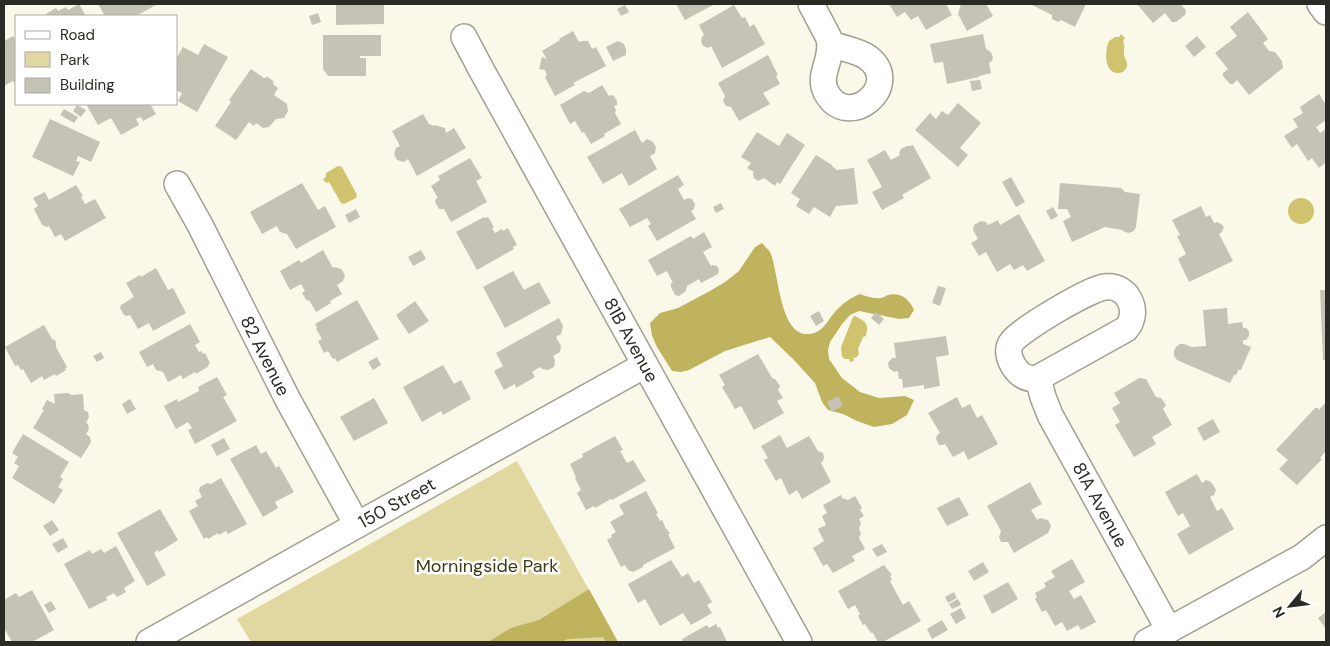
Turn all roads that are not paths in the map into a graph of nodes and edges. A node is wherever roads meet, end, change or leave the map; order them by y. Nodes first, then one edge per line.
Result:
1 (811, 4) edge
2 (1320, 4) edge
3 (1326, 12) edge
4 (464, 37) dead end
5 (829, 39) dead end
6 (177, 184) dead end
7 (646, 365) junction
8 (1038, 378) junction
9 (357, 525) junction
10 (1326, 538) edge
11 (1169, 630) junction
12 (149, 642) edge
13 (799, 642) edge
14 (1147, 642) edge

1 - 5 street
2 - 3 street
4 - 7 street, 81B Avenue
6 - 9 street, 82 Avenue
7 - 9 street, 150 Street
7 - 13 street, 81B Avenue
8 - 8 street
8 - 11 street, 81A Avenue
9 - 12 street, 150 Street
10 - 11 street
11 - 14 street

